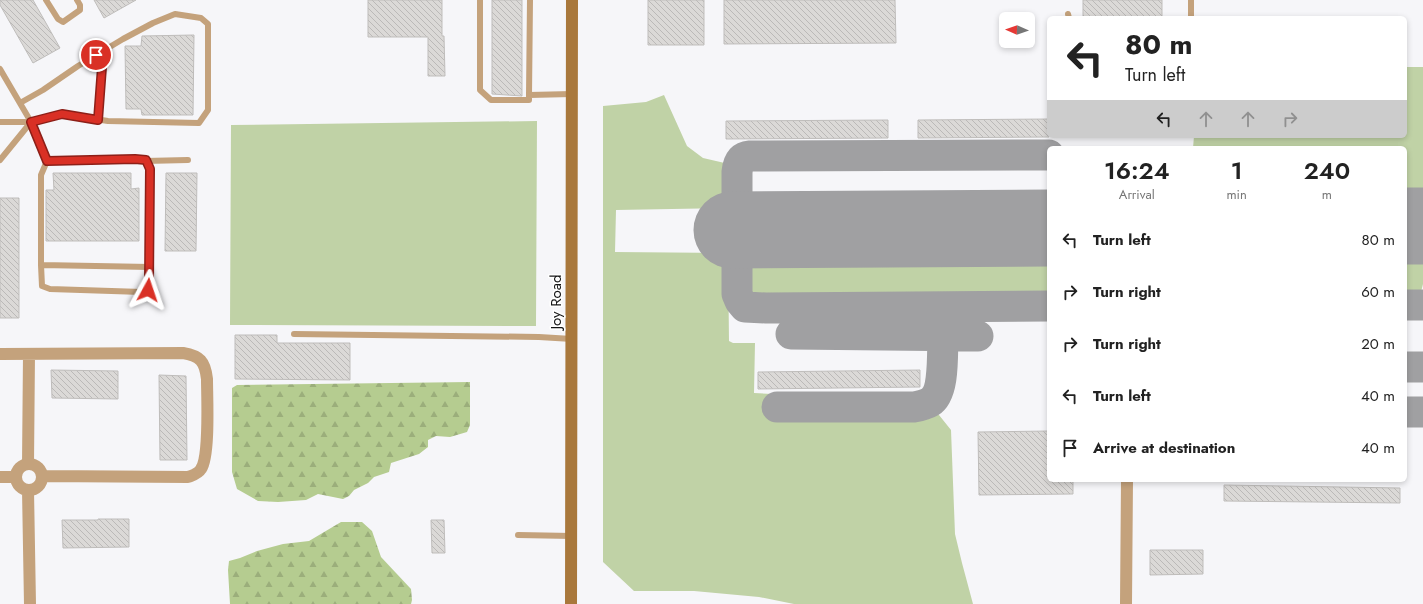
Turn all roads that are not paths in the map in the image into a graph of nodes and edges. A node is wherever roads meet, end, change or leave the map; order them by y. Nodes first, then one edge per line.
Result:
1 (46, 0) edge
2 (77, 0) edge
3 (480, 0) edge
4 (530, 0) edge
5 (572, 0) edge
6 (1191, 0) edge
7 (1191, 16) edge
8 (96, 55) junction
9 (0, 69) edge
10 (572, 94) junction
11 (529, 95) junction
12 (20, 103) junction
13 (98, 120) junction
14 (0, 122) edge
15 (31, 122) junction
16 (0, 160) edge
17 (146, 160) junction
18 (188, 160) dead end
19 (47, 161) junction
20 (41, 265) junction
21 (150, 267) junction
22 (294, 334) dead end
23 (572, 339) junction
24 (0, 354) edge
25 (29, 354) junction
26 (28, 464) junction
27 (42, 476) junction
28 (0, 477) edge
29 (16, 477) junction
30 (1127, 482) edge
31 (28, 490) junction
32 (518, 535) dead end
33 (572, 536) junction
34 (30, 604) edge
35 (571, 604) edge
36 (1126, 604) edge

1 - 2 lane
3 - 11 lane
4 - 11 lane
5 - 10 street, Joy Road
6 - 7 lane
8 - 12 lane
8 - 13 lane
8 - 13 lane
9 - 12 lane
10 - 11 lane
10 - 23 street, Joy Road
12 - 15 lane
13 - 15 lane
14 - 15 lane
15 - 16 lane
15 - 19 lane
17 - 18 lane
17 - 19 lane
17 - 21 lane
19 - 20 lane
20 - 21 lane
20 - 21 lane
22 - 23 lane
23 - 33 street, Joy Road
24 - 25 street
25 - 26 street
25 - 27 street
26 - 27 street
26 - 29 street
27 - 31 street
28 - 29 street
29 - 31 street
30 - 36 street
31 - 34 street
32 - 33 lane
33 - 35 street, Joy Road

